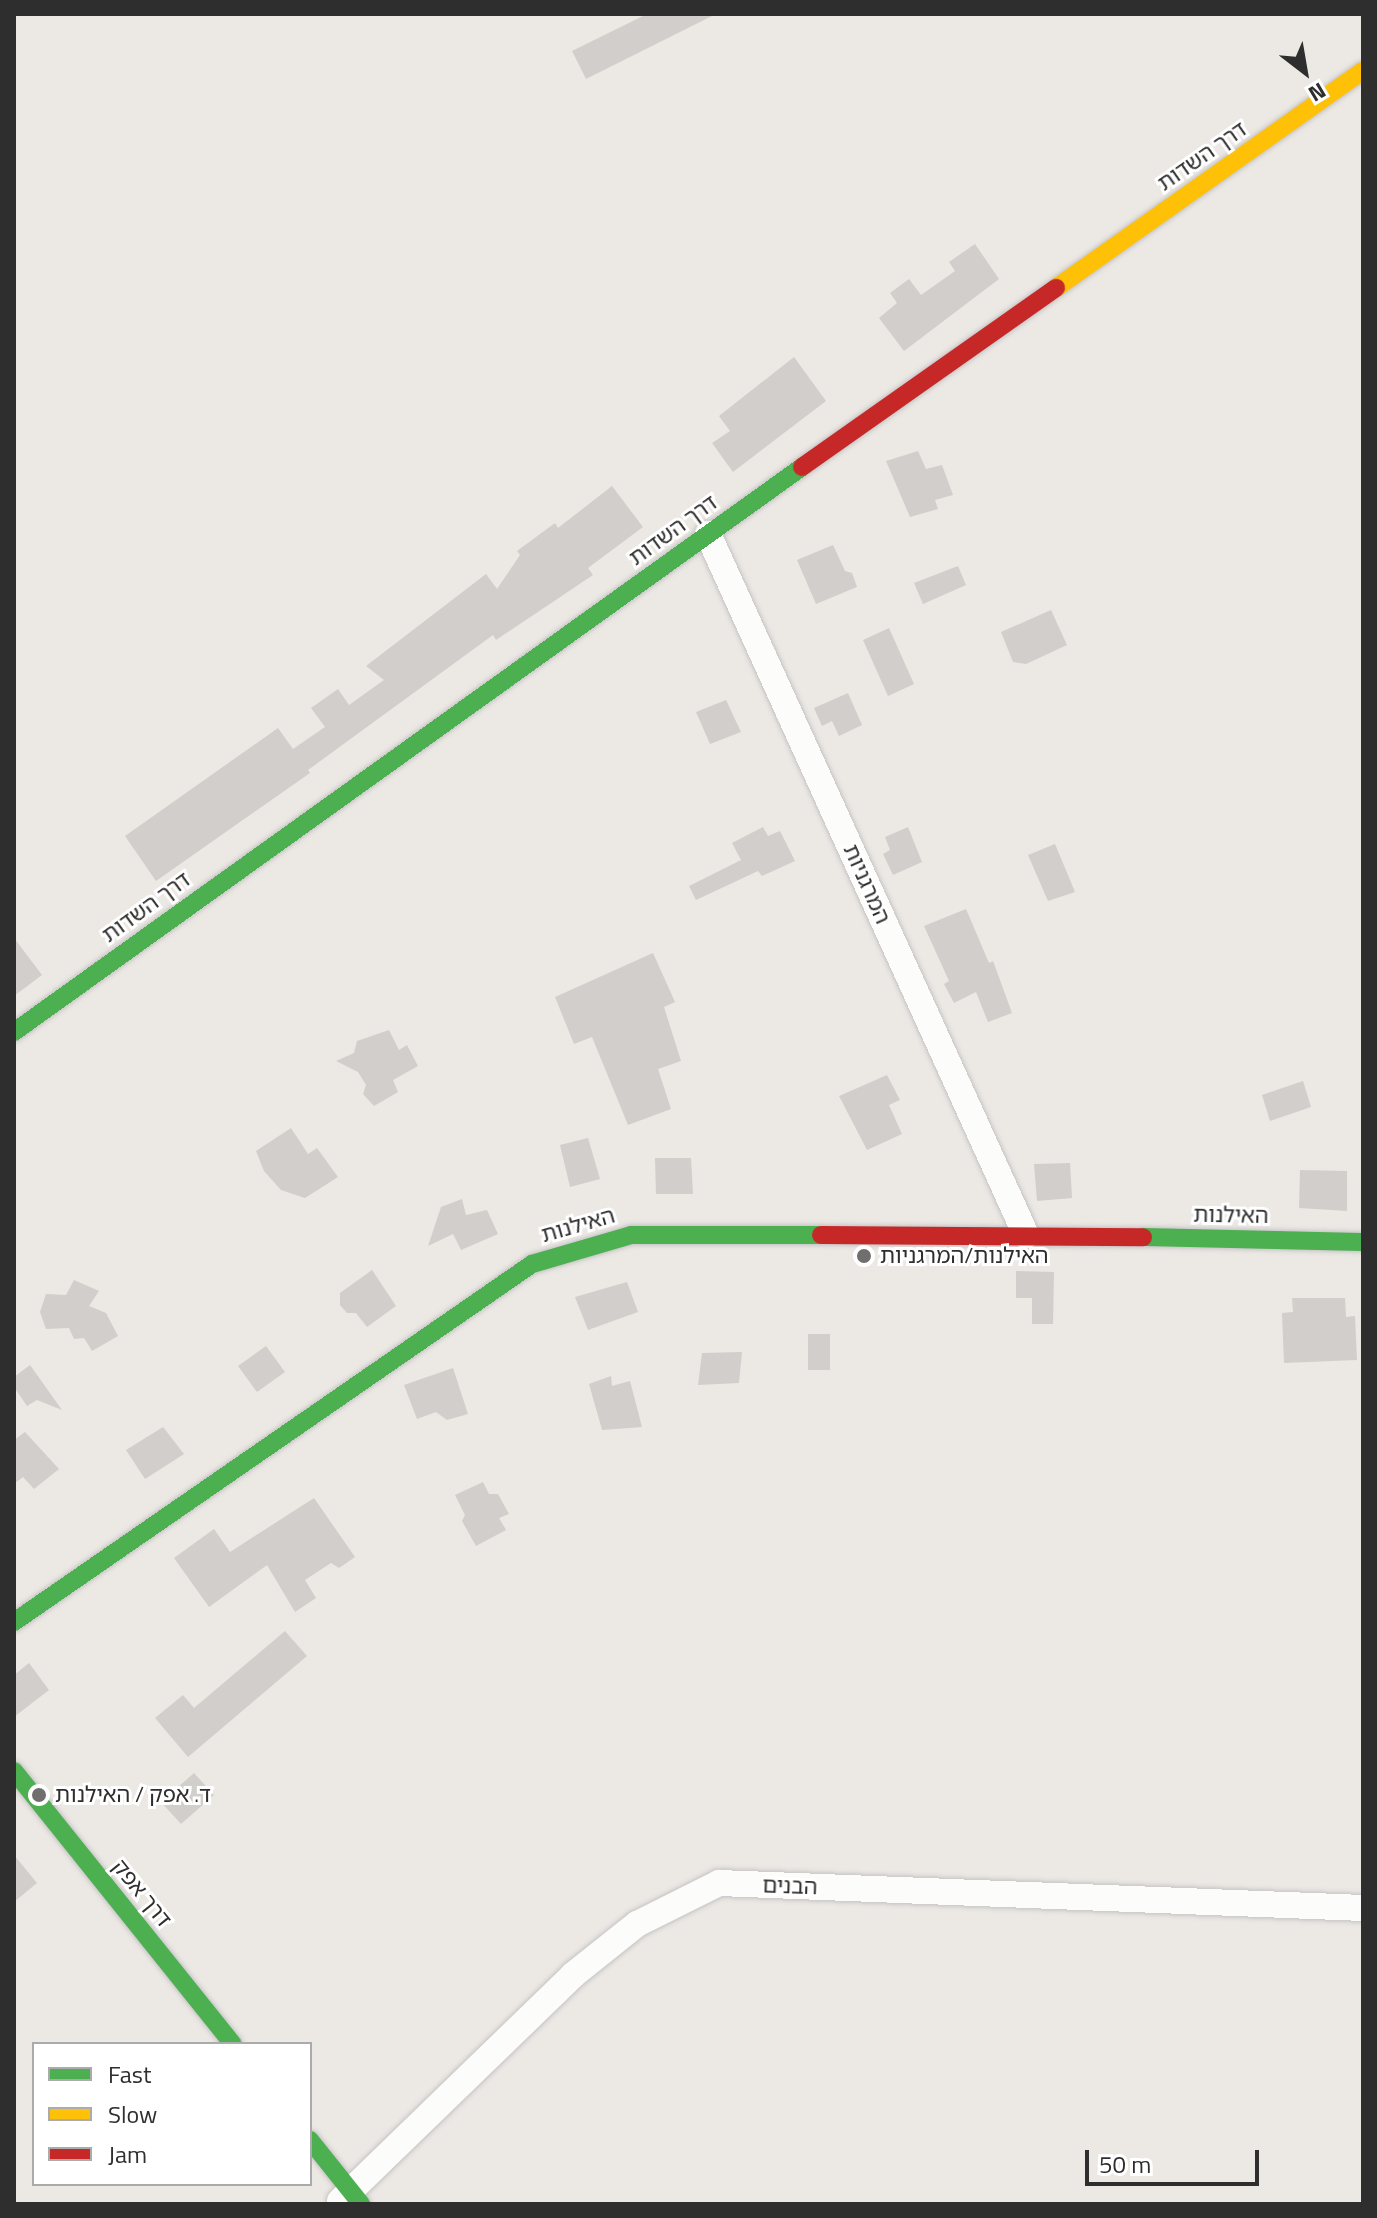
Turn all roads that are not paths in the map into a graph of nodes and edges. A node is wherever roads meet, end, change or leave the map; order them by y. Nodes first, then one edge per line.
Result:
1 (1363, 71) edge
2 (708, 534) junction
3 (14, 1032) edge
4 (1026, 1235) junction
5 (1363, 1242) edge
6 (14, 1622) edge
7 (14, 1771) edge
8 (1363, 1908) edge
9 (231, 2042) edge
10 (312, 2143) edge
11 (350, 2200) edge

1 - 2 street, דרך השדות
2 - 3 street, דרך השדות
2 - 4 street, המרגניות
4 - 5 street, האילנות
4 - 6 street, האילנות
7 - 9 street, דרך אפק
8 - 11 street, הבנים
10 - 11 street

